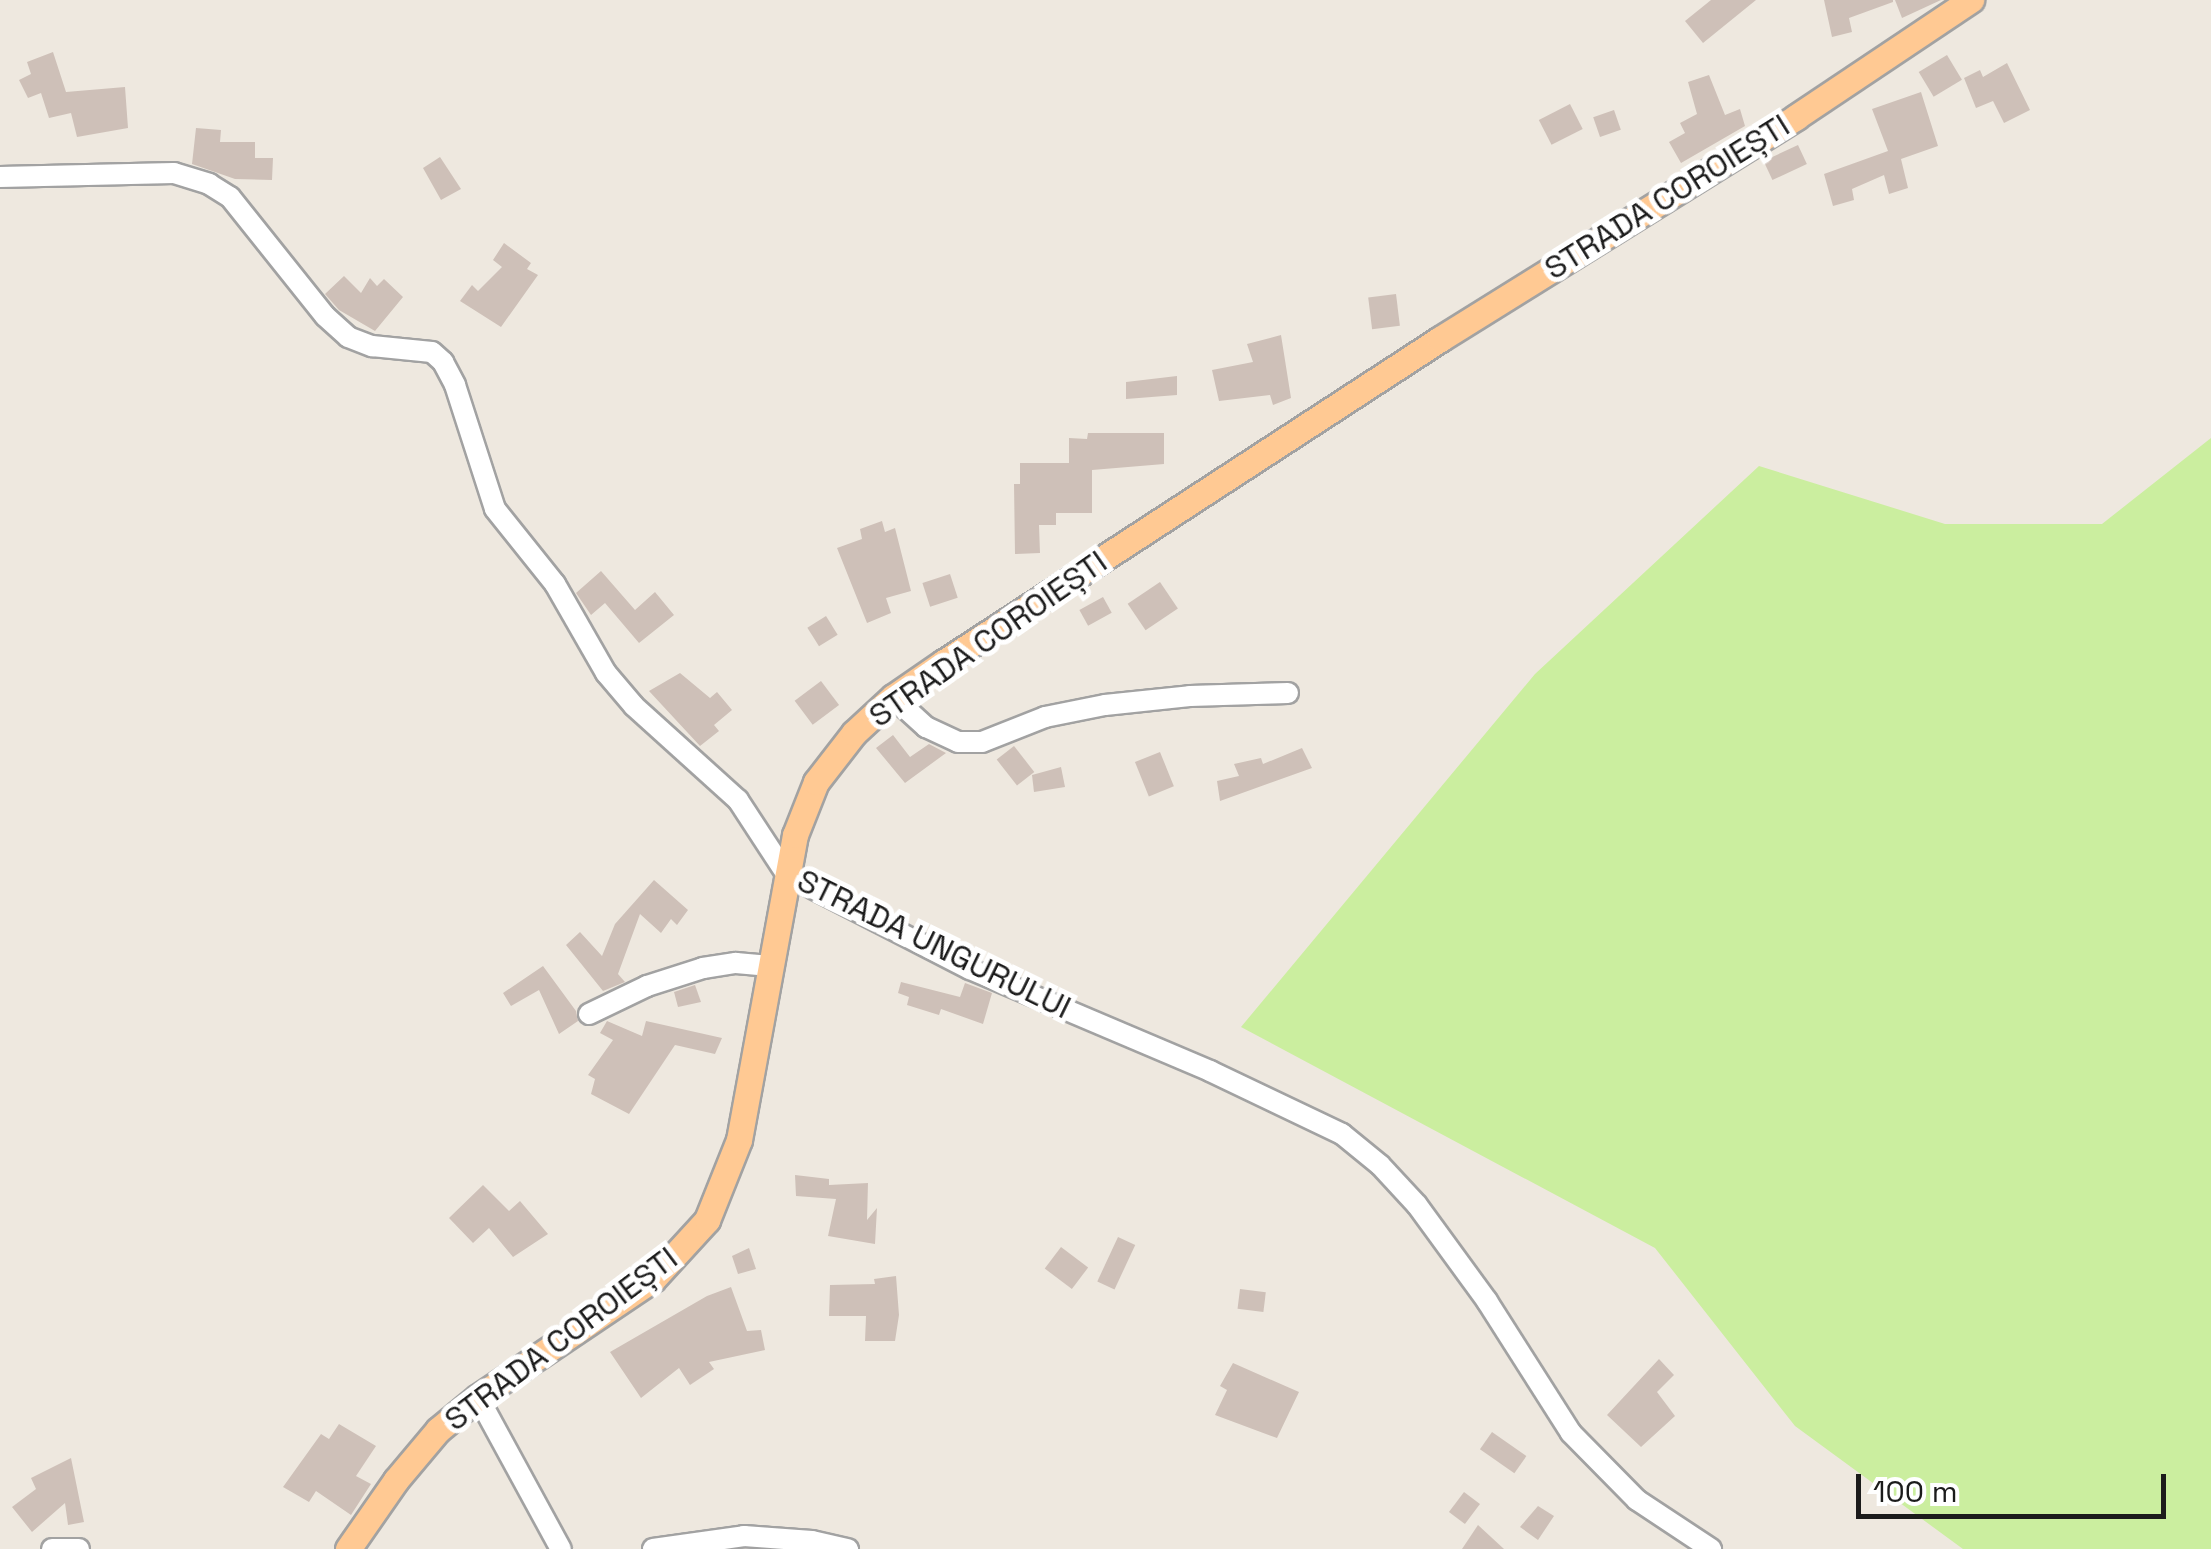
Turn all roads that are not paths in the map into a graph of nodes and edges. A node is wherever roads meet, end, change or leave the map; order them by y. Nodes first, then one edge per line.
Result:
1 (1971, 0) edge
2 (0, 177) edge
3 (1288, 693) dead end
4 (893, 696) junction
5 (785, 887) junction
6 (772, 966) junction
7 (589, 1014) dead end
8 (478, 1397) junction
9 (52, 1549) edge
10 (79, 1549) edge
11 (348, 1549) edge
12 (561, 1549) edge
13 (654, 1549) edge
14 (848, 1549) edge
15 (1710, 1549) edge

1 - 4 main road, STRADA COROIEȘTI
2 - 5 street, STRADA UNGURULUI
3 - 4 street
4 - 5 main road, STRADA COROIEȘTI
5 - 6 main road, STRADA COROIEȘTI
5 - 15 street, STRADA UNGURULUI
6 - 7 street
6 - 8 main road, STRADA COROIEȘTI
8 - 11 main road, STRADA COROIEȘTI
8 - 12 street
9 - 10 street
13 - 14 street

